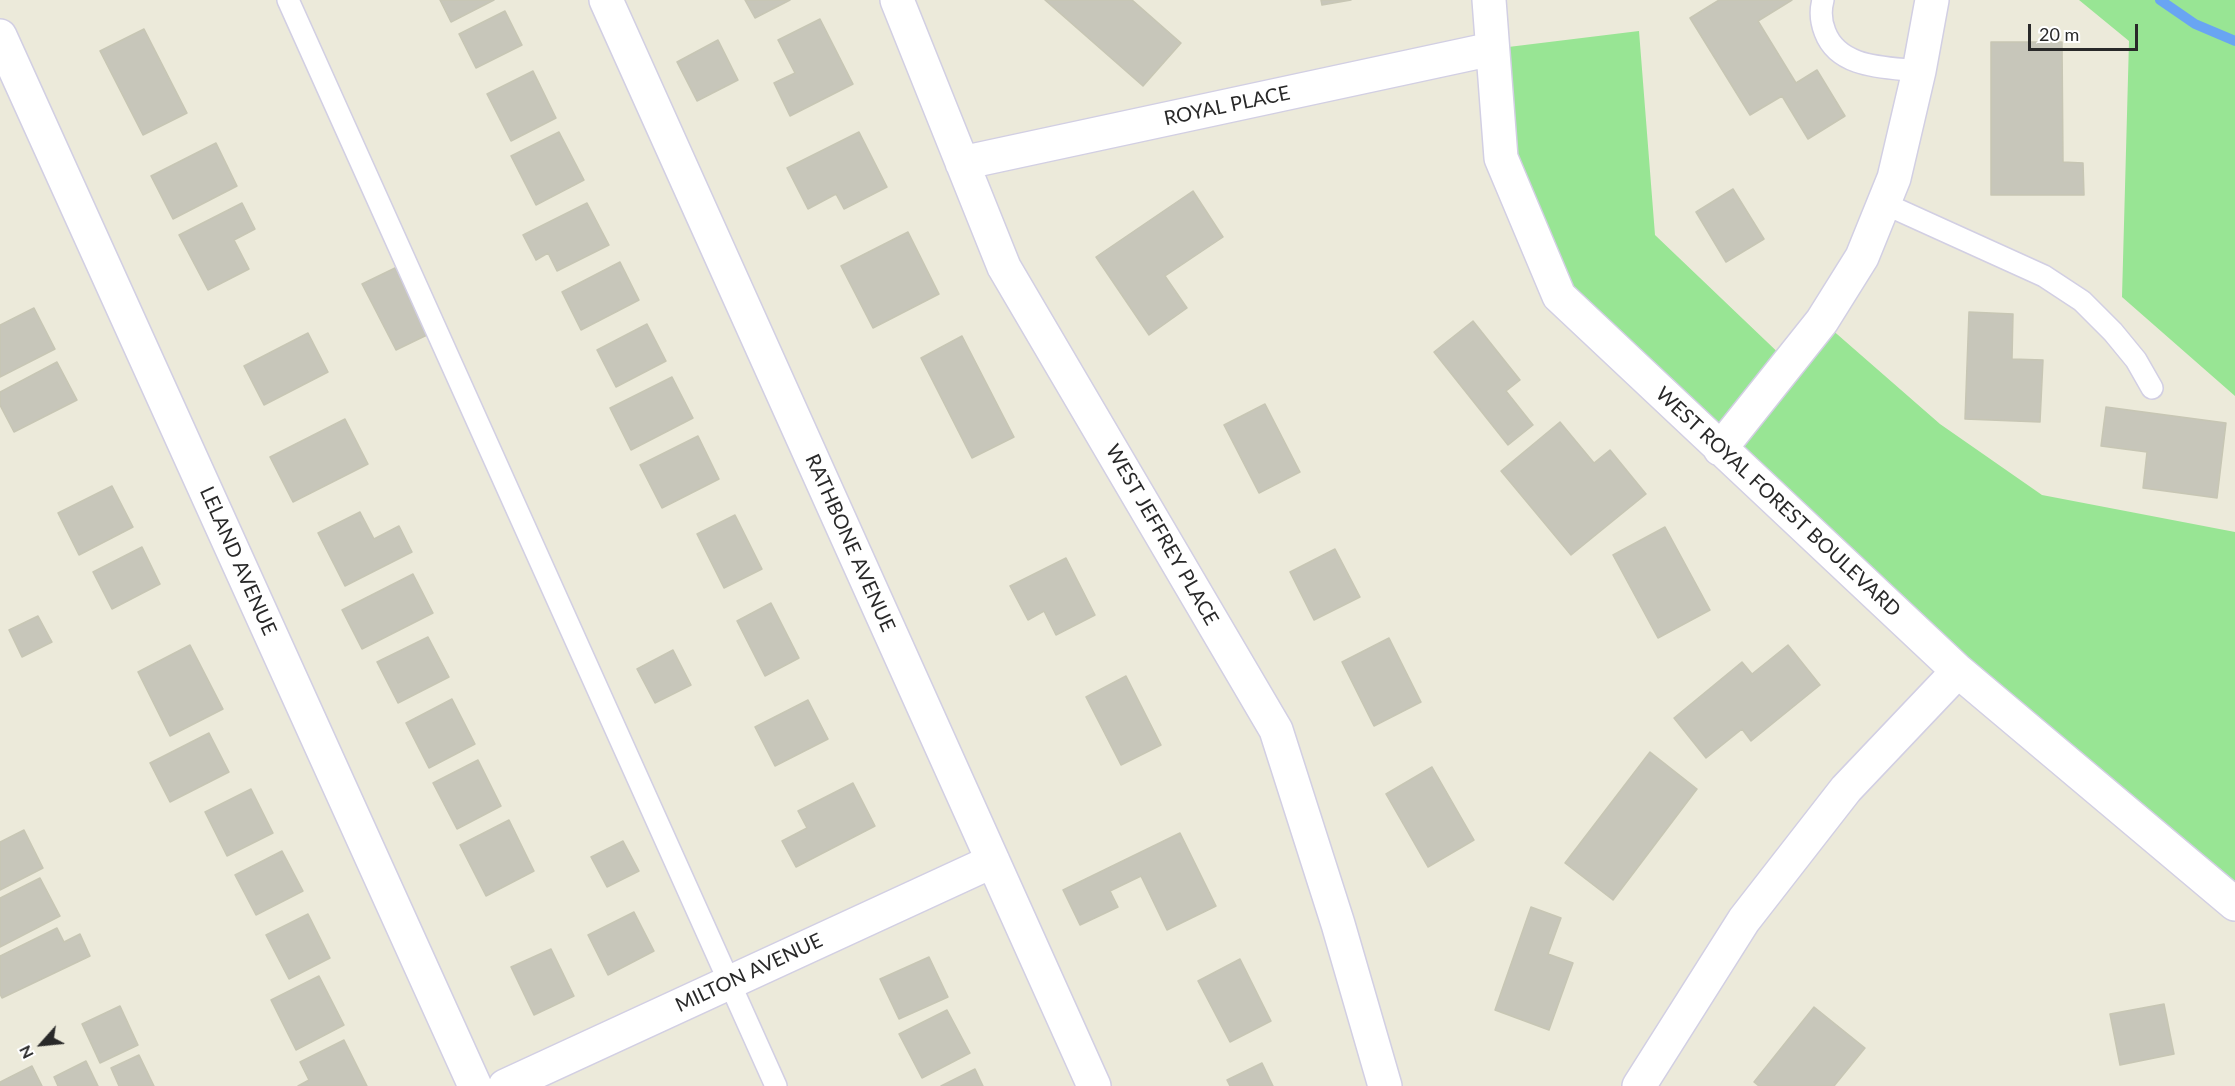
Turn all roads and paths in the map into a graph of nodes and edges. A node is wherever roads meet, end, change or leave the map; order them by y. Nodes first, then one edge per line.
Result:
1 (288, 0) edge
2 (606, 0) edge
3 (897, 0) edge
4 (1489, 0) edge
5 (1823, 0) edge
6 (1932, 0) edge
7 (0, 36) edge
8 (1492, 49) junction
9 (1919, 71) junction
10 (962, 163) junction
11 (1883, 203) junction
12 (2152, 388) dead end
13 (1720, 449) junction
14 (1958, 670) junction
15 (993, 861) junction
16 (2235, 904) edge
17 (730, 982) junction
18 (475, 1086) edge
19 (505, 1086) edge
20 (776, 1086) edge
21 (1094, 1086) edge
22 (1385, 1086) edge
23 (1640, 1086) edge

1 - 17 lane
2 - 15 street, RATHBONE AVENUE
3 - 10 street, WEST JEFFREY PLACE
4 - 8 street, WEST ROYAL FOREST BOULEVARD
5 - 9 lane
6 - 9 street
7 - 18 street, LELAND AVENUE
8 - 10 street, ROYAL PLACE
8 - 13 street, WEST ROYAL FOREST BOULEVARD
9 - 11 street
10 - 22 street, WEST JEFFREY PLACE
11 - 12 lane
11 - 13 street
13 - 14 street, WEST ROYAL FOREST BOULEVARD
14 - 16 street, WEST ROYAL FOREST BOULEVARD
14 - 23 street
15 - 17 street, MILTON AVENUE
15 - 21 street, RATHBONE AVENUE
17 - 19 street, MILTON AVENUE
17 - 20 lane

